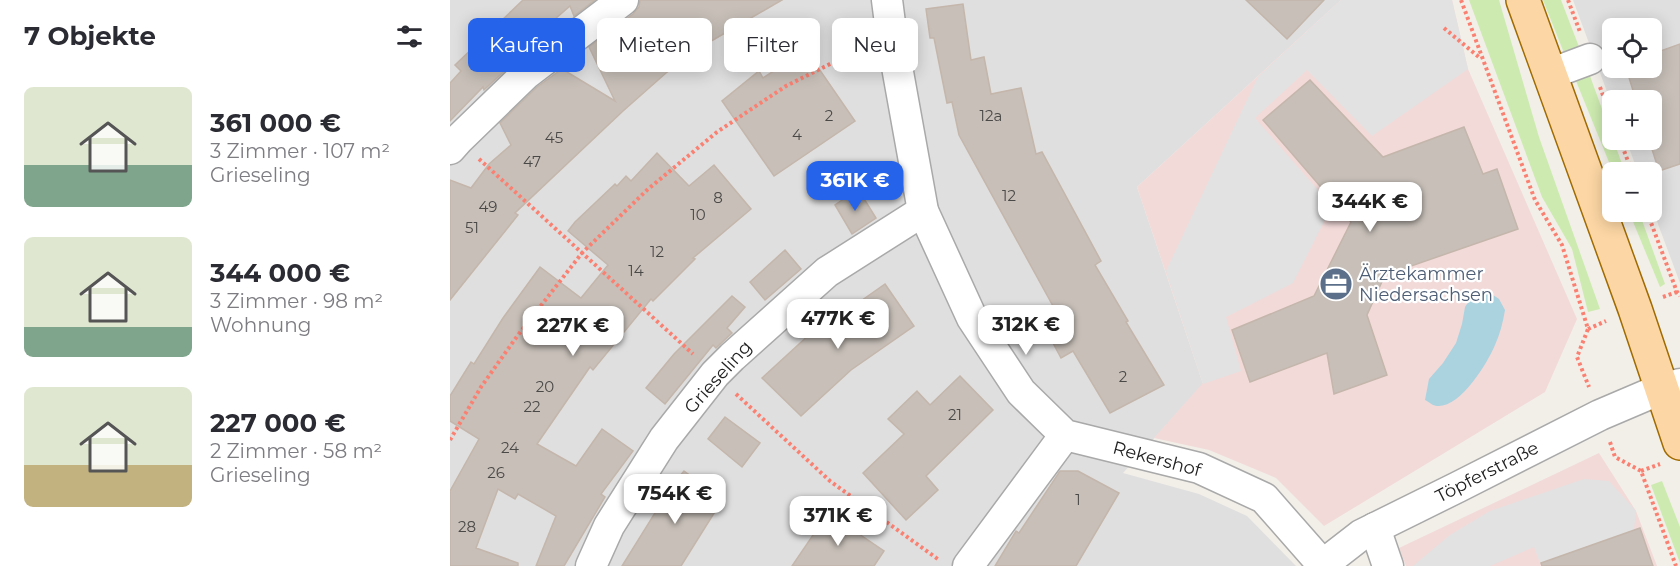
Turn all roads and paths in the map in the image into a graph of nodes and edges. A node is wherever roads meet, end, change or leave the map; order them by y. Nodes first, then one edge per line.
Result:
1 (623, 0) edge
2 (887, 0) edge
3 (1461, 0) edge
4 (1523, 0) edge
5 (889, 18) edge
6 (1444, 28) dead end
7 (1590, 59) dead end
8 (1482, 60) junction
9 (832, 62) edge
10 (898, 72) edge
11 (1550, 74) junction
12 (454, 145) edge
13 (923, 211) junction
14 (1651, 222) edge
15 (582, 253) junction
16 (1680, 296) edge
17 (1577, 357) dead end
18 (715, 374) junction
19 (1670, 386) edge
20 (1065, 435) junction
21 (450, 440) edge
22 (1680, 443) edge
23 (1615, 457) dead end
24 (1375, 528) junction
25 (1322, 565) edge
26 (591, 566) edge
27 (946, 566) edge
28 (968, 566) edge
29 (1388, 566) edge
30 (1676, 566) edge

1 - 12 street
2 - 5 street
3 - 8 path
4 - 11 main road
6 - 8 path
7 - 11 street
8 - 17 path
9 - 15 path
10 - 13 street
11 - 19 main road
12 - 15 path
13 - 18 street, Grieseling
13 - 20 street
14 - 16 path
15 - 18 path
15 - 21 path
18 - 26 street, Grieseling
18 - 27 path
19 - 22 main road
19 - 24 street, Töpferstraße
20 - 25 street, Rekershof
20 - 28 street
23 - 30 path
24 - 25 street, Töpferstraße
24 - 29 street

